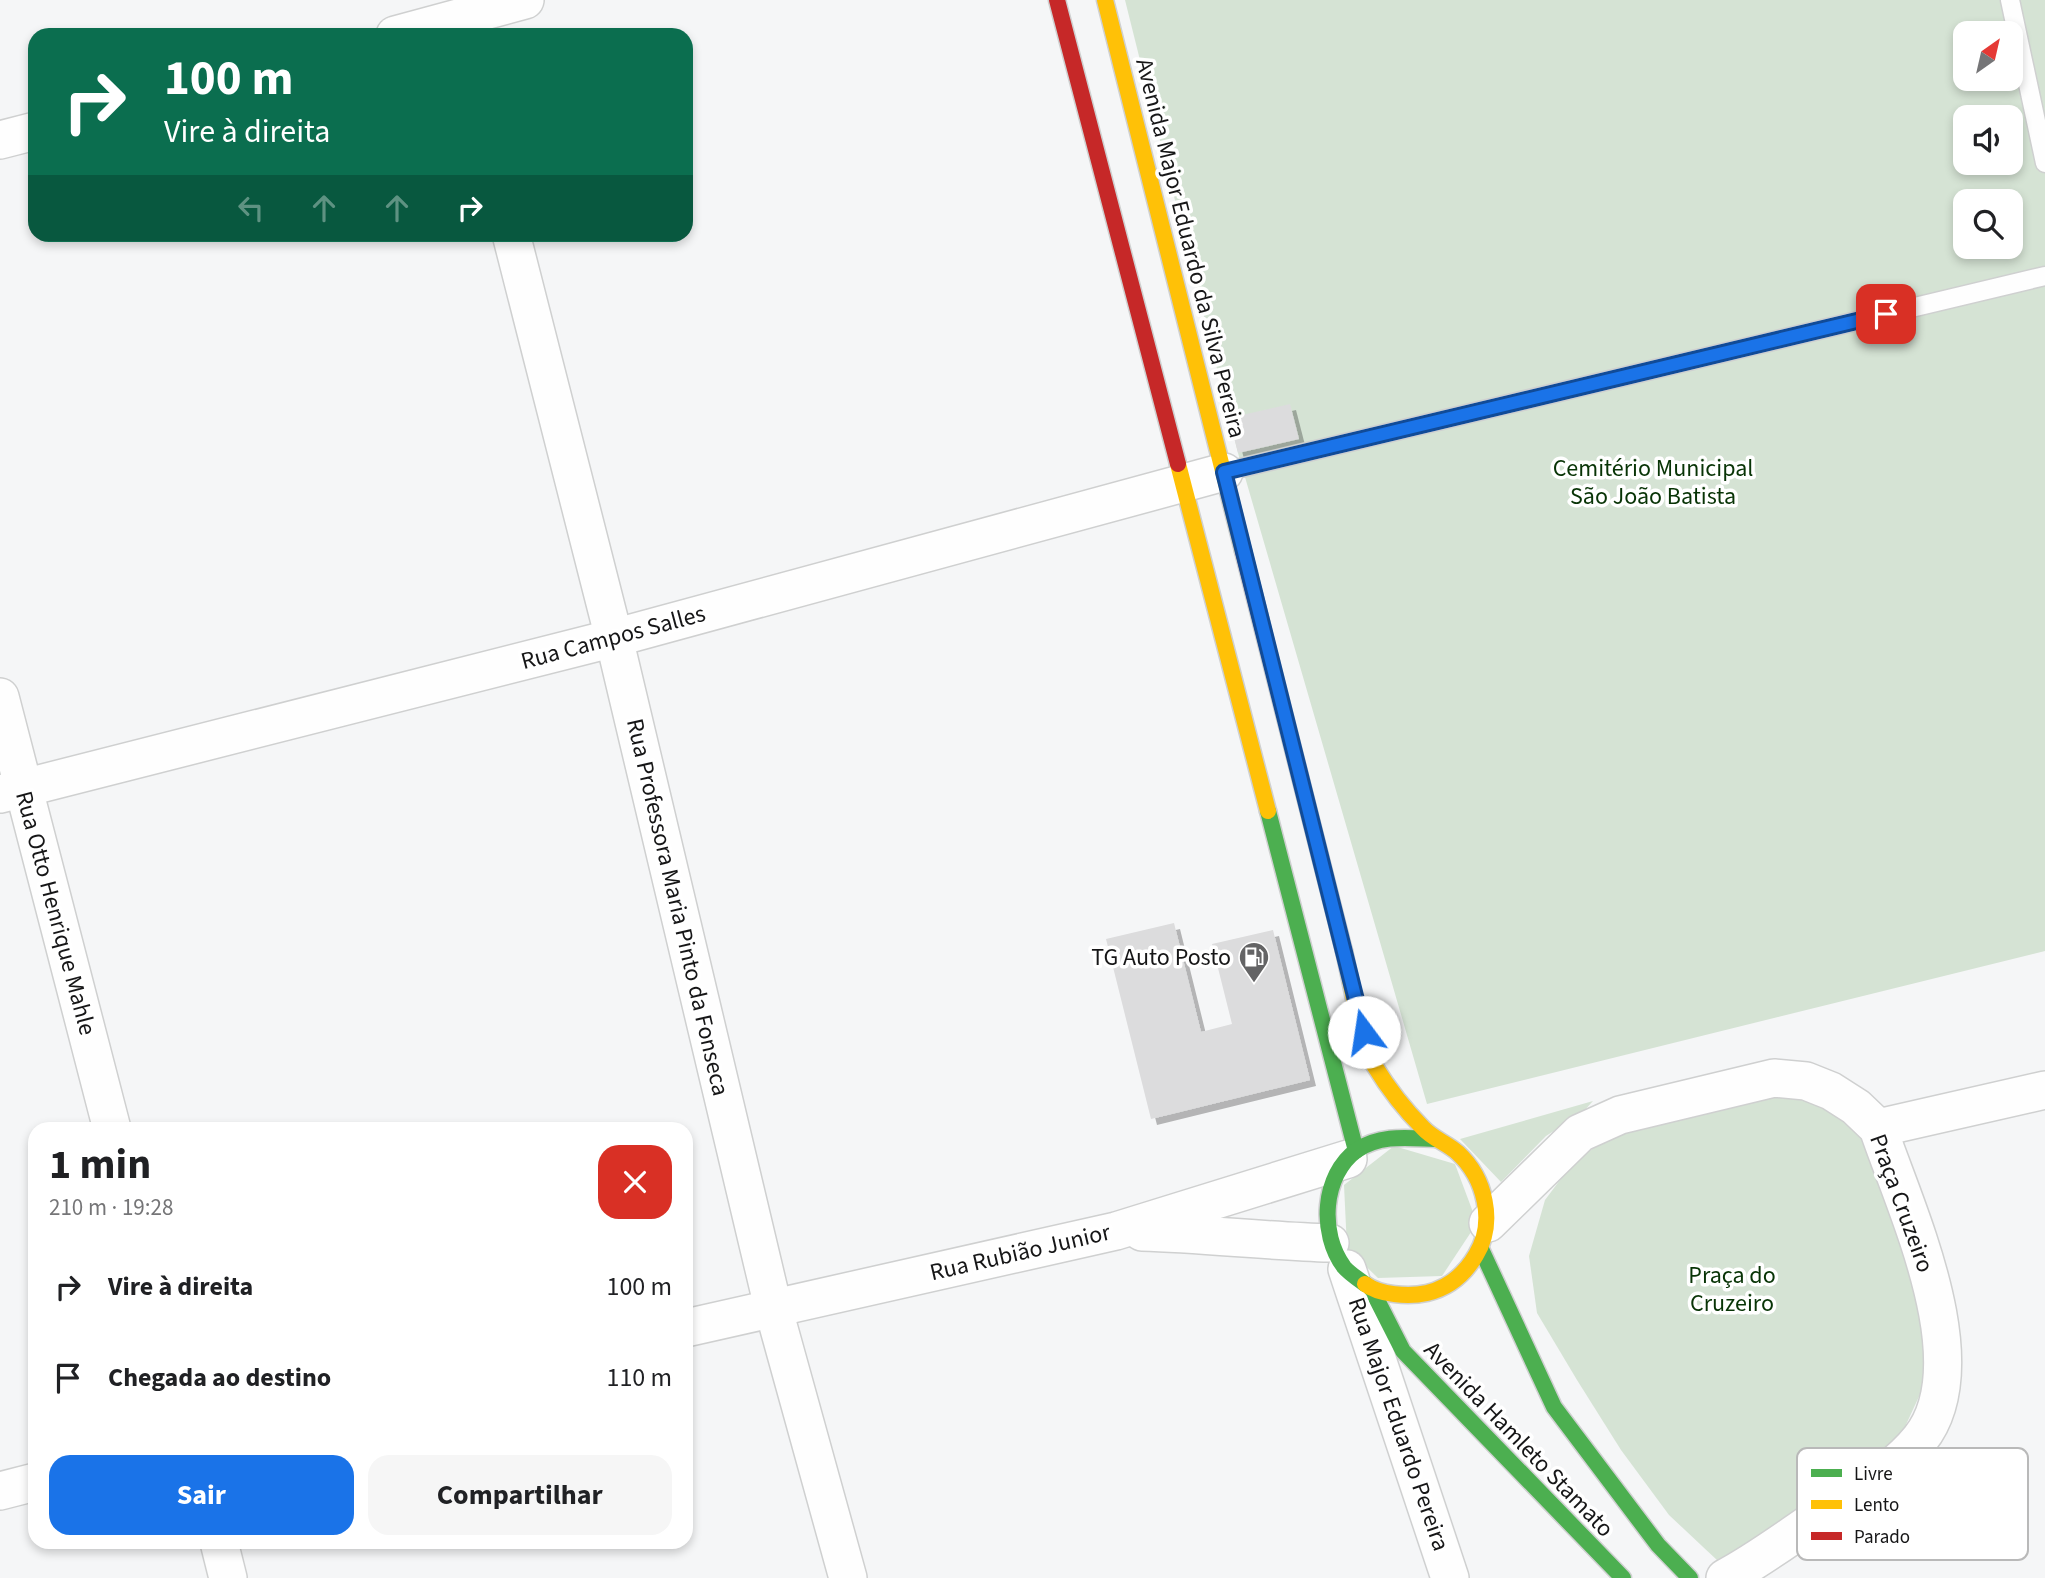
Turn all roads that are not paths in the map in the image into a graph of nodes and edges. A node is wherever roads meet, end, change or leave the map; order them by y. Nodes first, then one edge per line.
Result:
1 (526, 0) edge
2 (1057, 0) edge
3 (1105, 0) edge
4 (2010, 0) edge
5 (455, 18) edge
6 (420, 28) edge
7 (28, 133) edge
8 (0, 140) edge
9 (2045, 163) edge
10 (513, 242) edge
11 (2045, 276) edge
12 (1224, 472) junction
13 (1182, 484) junction
14 (614, 638) junction
15 (0, 697) edge
16 (12, 791) edge
17 (2045, 1090) edge
18 (110, 1122) edge
19 (1878, 1128) junction
20 (1435, 1139) junction
21 (1352, 1155) junction
22 (1116, 1231) junction
23 (1484, 1236) junction
24 (1349, 1267) junction
25 (773, 1307) junction
26 (693, 1326) edge
27 (1911, 1448) edge
28 (28, 1484) edge
29 (0, 1491) edge
30 (1797, 1531) edge
31 (221, 1549) edge
32 (1619, 1574) edge
33 (228, 1578) edge
34 (848, 1578) edge
35 (1450, 1578) edge
36 (1690, 1578) edge
37 (1725, 1578) edge

1 - 5 street
2 - 13 main road
3 - 12 main road, Avenida Major Eduardo da Silva Pereira
4 - 9 lane
5 - 6 street
7 - 8 street
10 - 14 street, Rua Professora Maria Pinto da Fonseca
11 - 12 lane
12 - 13 street, Rua Campos Salles
12 - 20 main road, Avenida Major Eduardo da Silva Pereira
13 - 14 street, Rua Campos Salles
13 - 21 main road
14 - 16 street, Rua Campos Salles
14 - 25 street, Rua Professora Maria Pinto da Fonseca
15 - 16 street, Rua Otto Henrique Mahle
16 - 18 street, Rua Otto Henrique Mahle
17 - 19 street
19 - 23 street, Praça Cruzeiro
19 - 27 street, Praça Cruzeiro
20 - 21 main road
20 - 23 main road
21 - 22 street, Rua Rubião Junior
21 - 24 main road
22 - 24 street
22 - 25 street, Rua Rubião Junior
23 - 24 main road
23 - 36 main road, Avenida Hamleto Stamato
24 - 32 main road, Avenida Hamleto Stamato
24 - 35 street, Rua Major Eduardo Pereira
25 - 26 street, Rua Rubião Junior
25 - 34 street, Rua Professora Maria Pinto da Fonseca
28 - 29 street
30 - 37 street, Praça Cruzeiro
31 - 33 street

